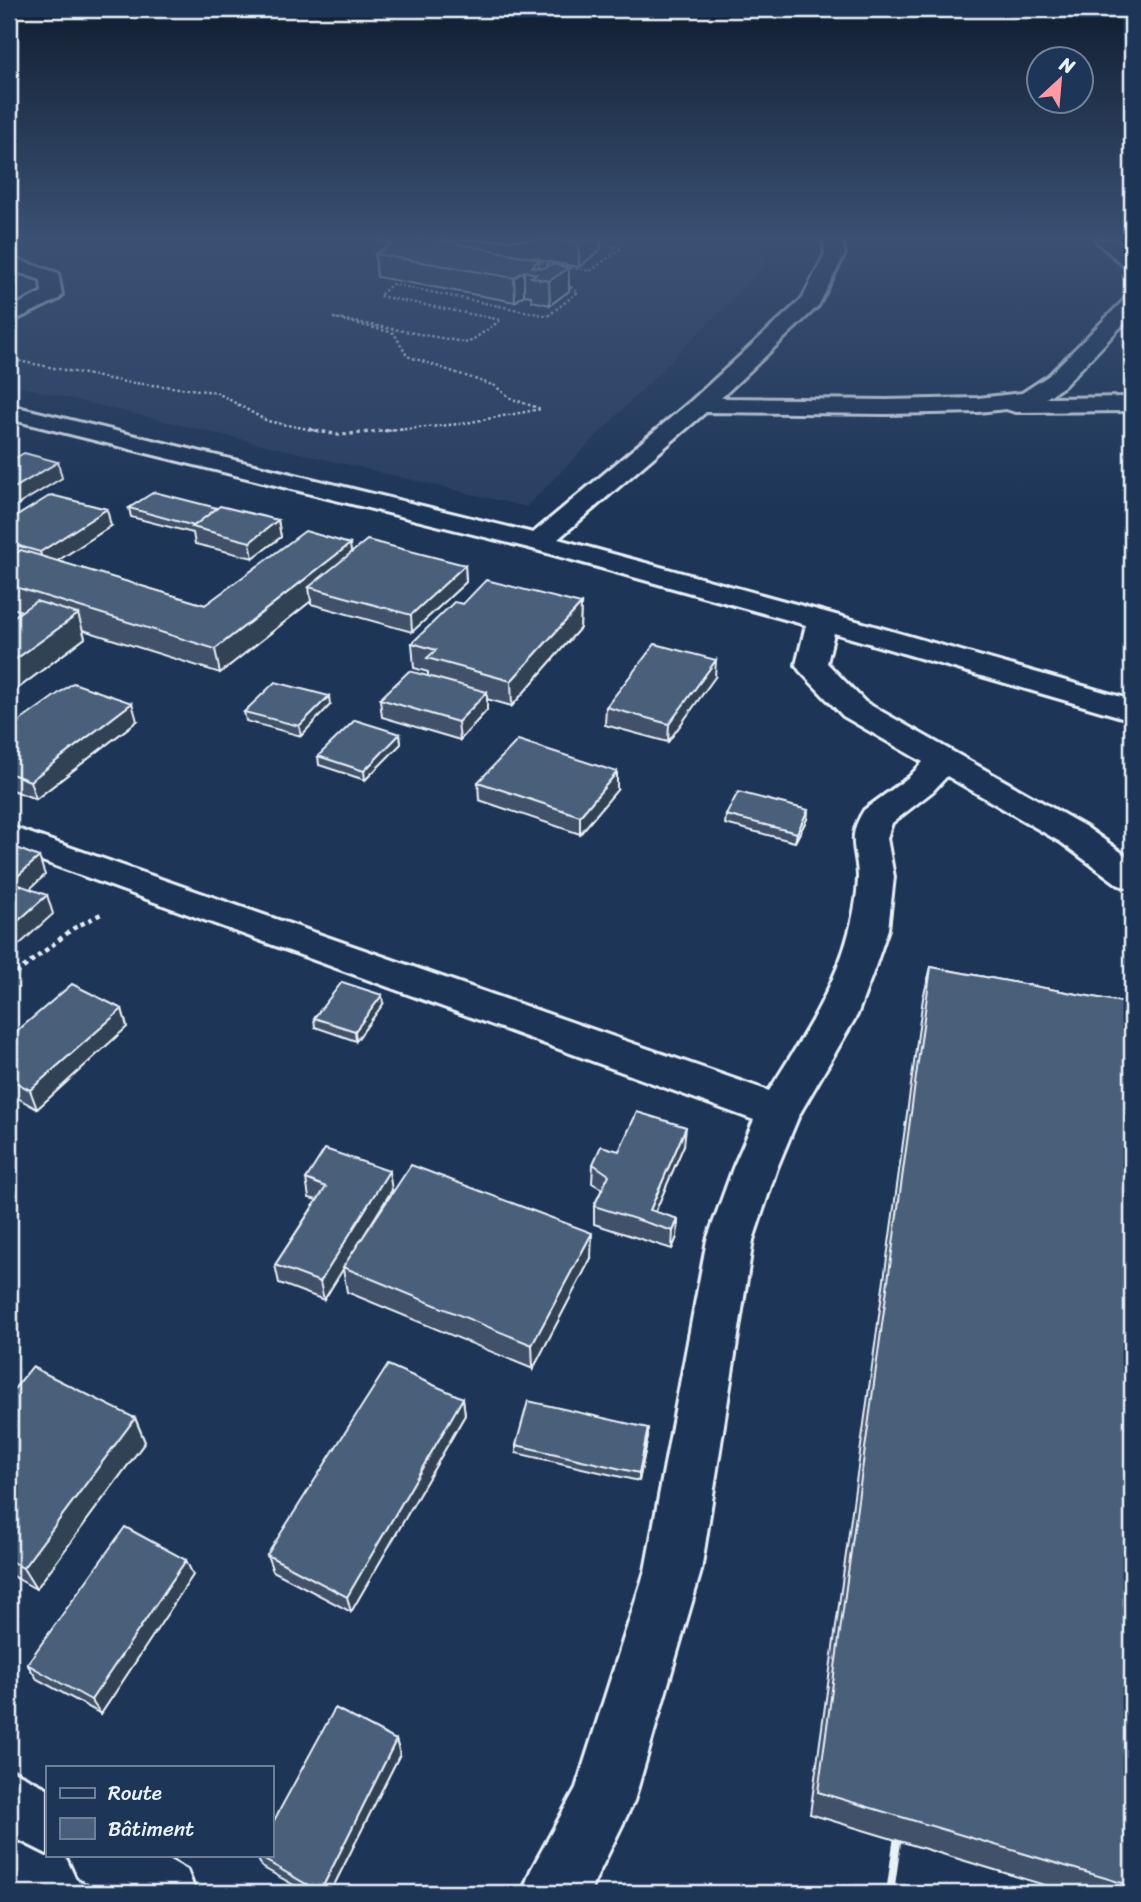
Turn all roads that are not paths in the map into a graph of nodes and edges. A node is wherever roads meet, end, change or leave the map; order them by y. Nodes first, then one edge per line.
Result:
1 (782, 329) edge
2 (1107, 329) edge
3 (1132, 404) edge
4 (700, 405) junction
5 (978, 405) junction
6 (9, 412) edge
7 (538, 542) junction
8 (822, 620) junction
9 (1132, 710) edge
10 (942, 761) junction
11 (9, 837) edge
12 (1132, 877) edge
13 (779, 1112) junction
14 (9, 1800) edge
15 (46, 1822) edge
16 (102, 1856) edge
17 (164, 1893) edge
18 (554, 1893) edge

1 - 4 street
2 - 5 street
3 - 5 street
4 - 5 street
4 - 7 street
6 - 7 street
7 - 8 street
8 - 9 street
8 - 10 street
10 - 12 street
10 - 13 street
11 - 13 street
13 - 18 street
14 - 15 street
16 - 17 street

